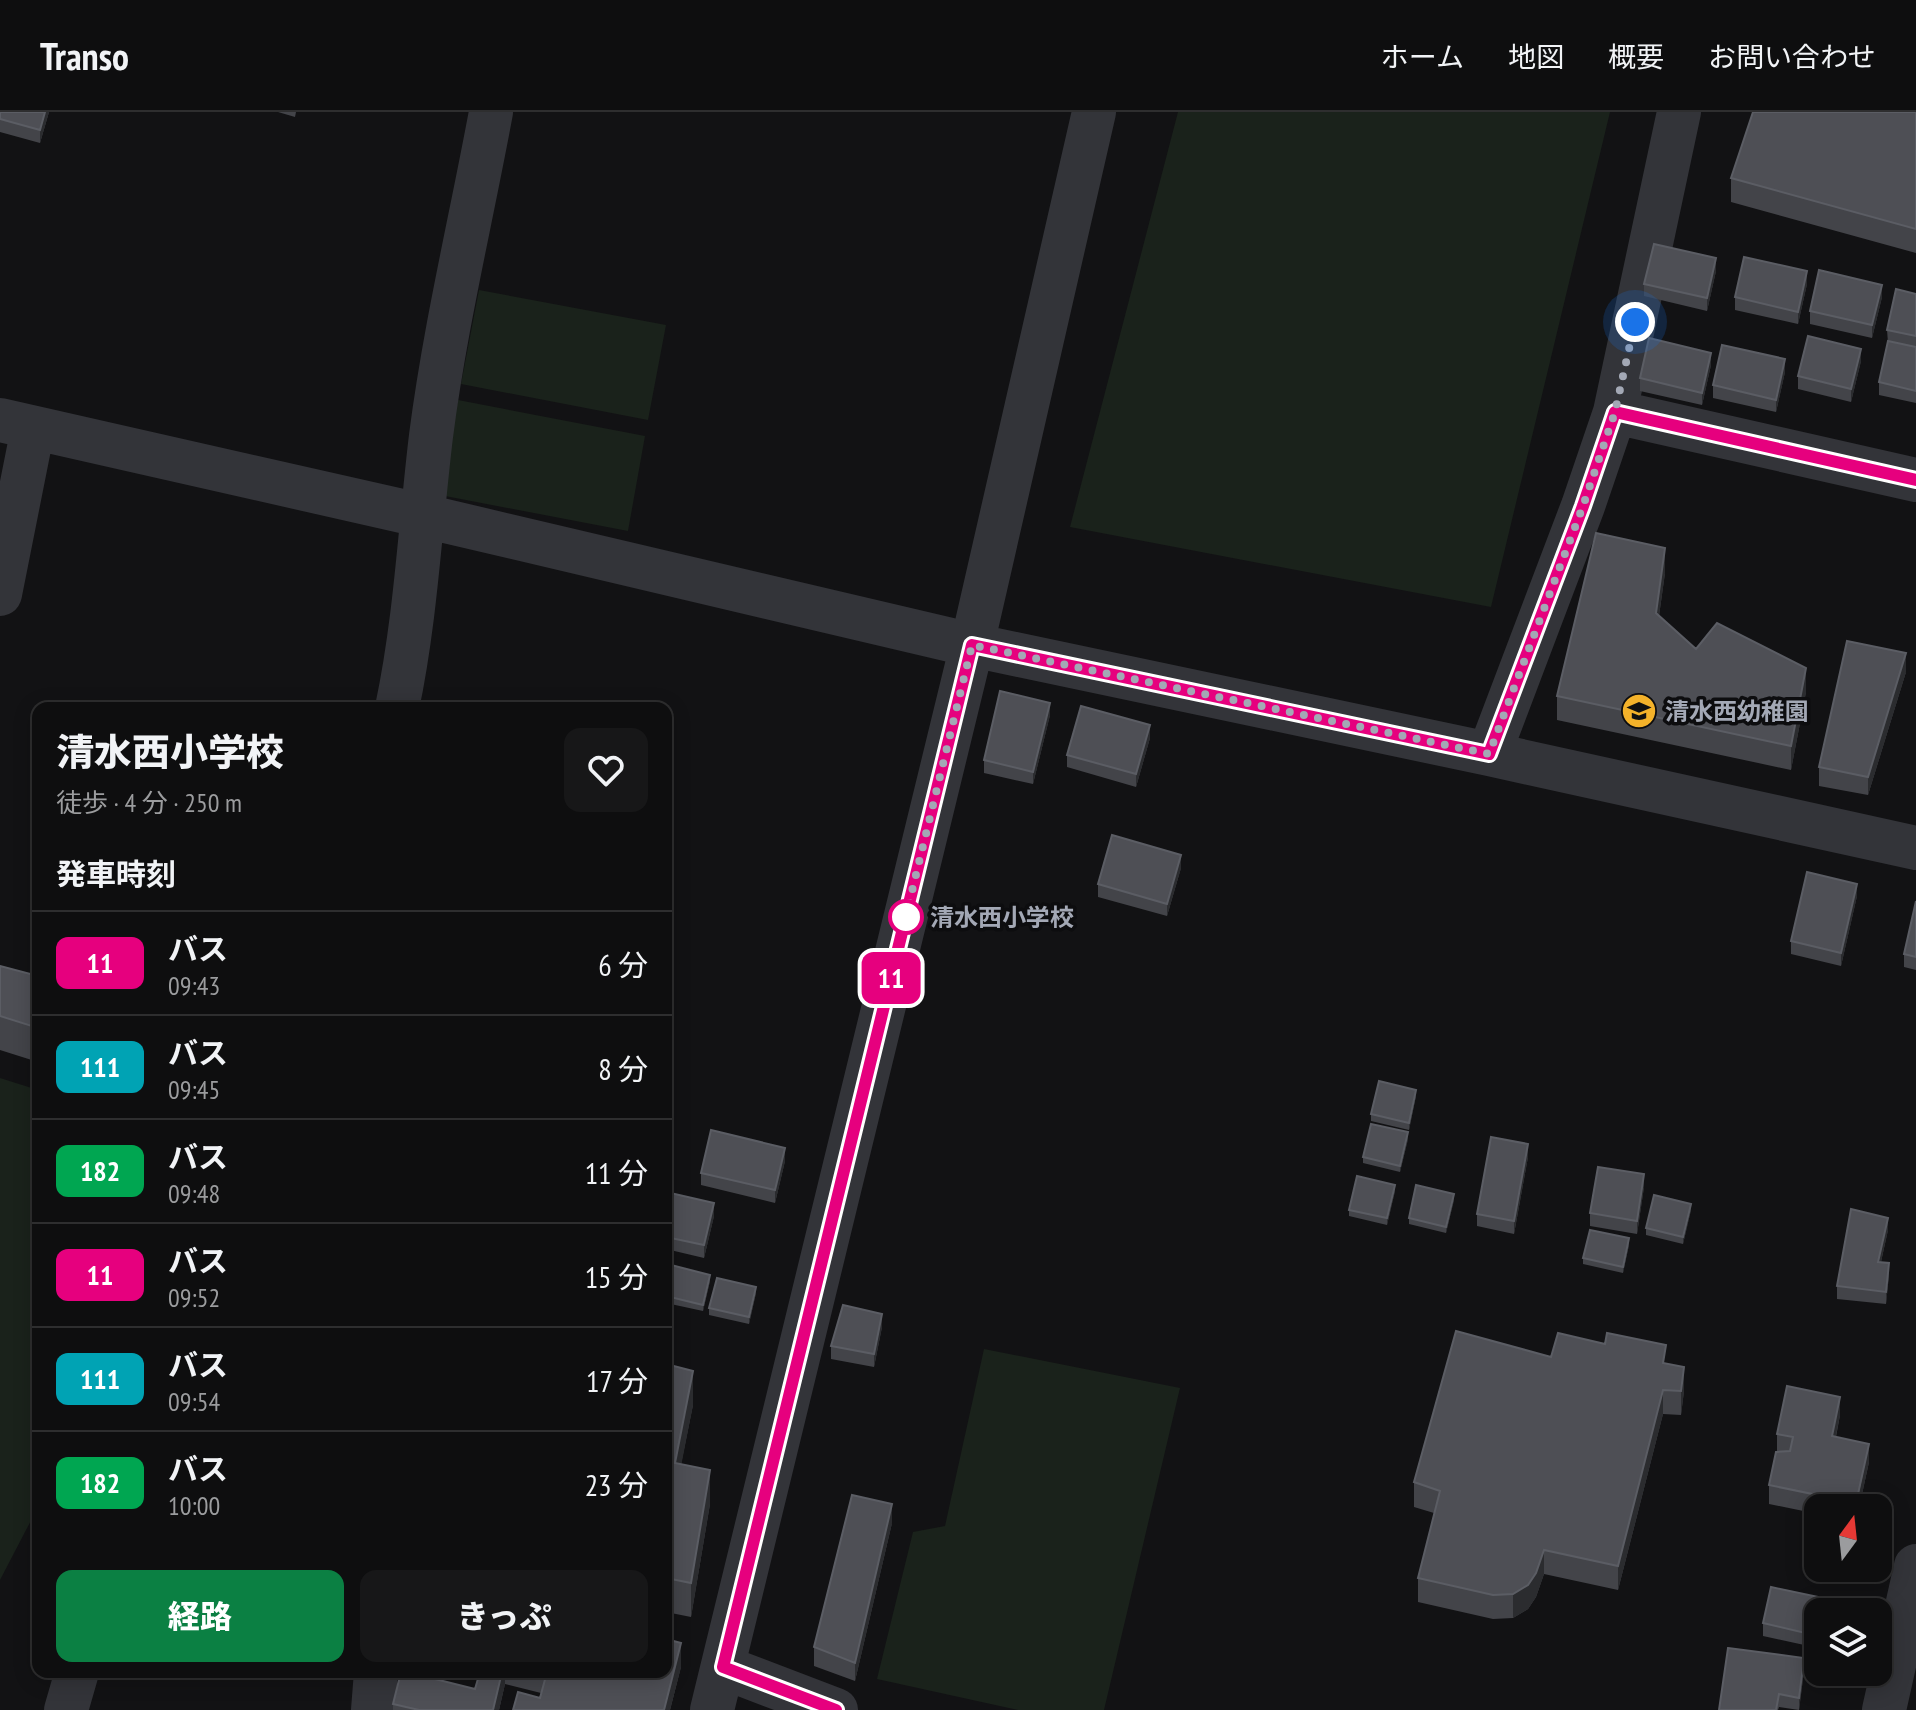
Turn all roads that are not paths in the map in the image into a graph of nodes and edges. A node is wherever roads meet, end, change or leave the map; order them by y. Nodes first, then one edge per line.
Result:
1 (491, 112) edge
2 (1094, 112) edge
3 (1679, 112) edge
4 (1615, 412) junction
5 (17, 424) edge
6 (1916, 480) edge
7 (424, 516) junction
8 (0, 594) edge
9 (972, 645) junction
10 (398, 702) edge
11 (1489, 754) junction
12 (1916, 848) edge
13 (1916, 1566) edge
14 (723, 1667) junction
15 (75, 1678) edge
16 (376, 1678) edge
17 (66, 1710) edge
18 (373, 1710) edge
19 (712, 1710) edge
20 (836, 1710) edge
21 (1884, 1710) edge

1 - 7 street
2 - 9 street
3 - 4 street
4 - 6 street
4 - 11 street
5 - 7 street
5 - 8 street
7 - 9 street
7 - 10 street
9 - 11 street
9 - 14 street
11 - 12 street
13 - 21 street
14 - 19 street
14 - 20 street
15 - 17 street
16 - 18 street

